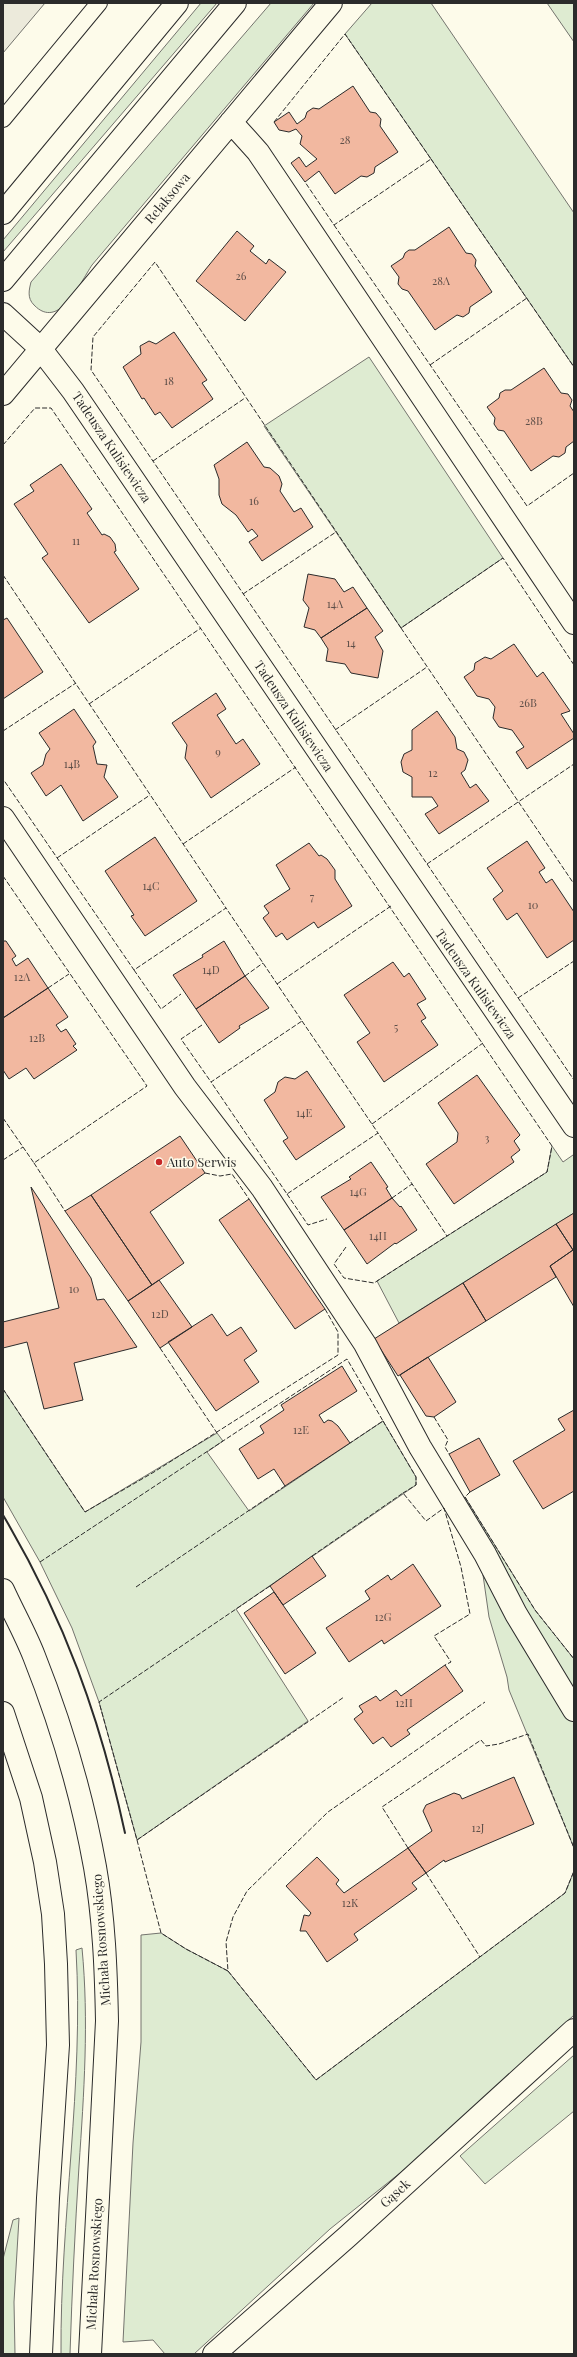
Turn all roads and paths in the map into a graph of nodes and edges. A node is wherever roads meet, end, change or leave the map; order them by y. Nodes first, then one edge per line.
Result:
1 (99, 3) edge
2 (177, 3) edge
3 (236, 3) edge
4 (331, 3) edge
5 (3, 119) edge
6 (231, 122) junction
7 (3, 213) edge
8 (3, 280) edge
9 (3, 314) edge
10 (40, 348) junction
11 (3, 394) edge
12 (574, 623) edge
13 (3, 818) edge
14 (574, 1126) edge
15 (3, 1590) edge
16 (574, 1710) edge
17 (3, 1713) edge
18 (574, 2030) edge
19 (41, 2354) edge
20 (90, 2354) edge
21 (214, 2354) edge

1 - 5 lane
2 - 7 street
3 - 8 street
4 - 6 street, Relaksowa
6 - 10 street, Relaksowa
6 - 12 street
9 - 10 street, Tadeusza Kulisiewicza
10 - 11 street, Relaksowa
10 - 14 street, Tadeusza Kulisiewicza
13 - 16 street
15 - 20 street, Michała Rosnowskiego
17 - 19 street
18 - 21 street, Gąsek

